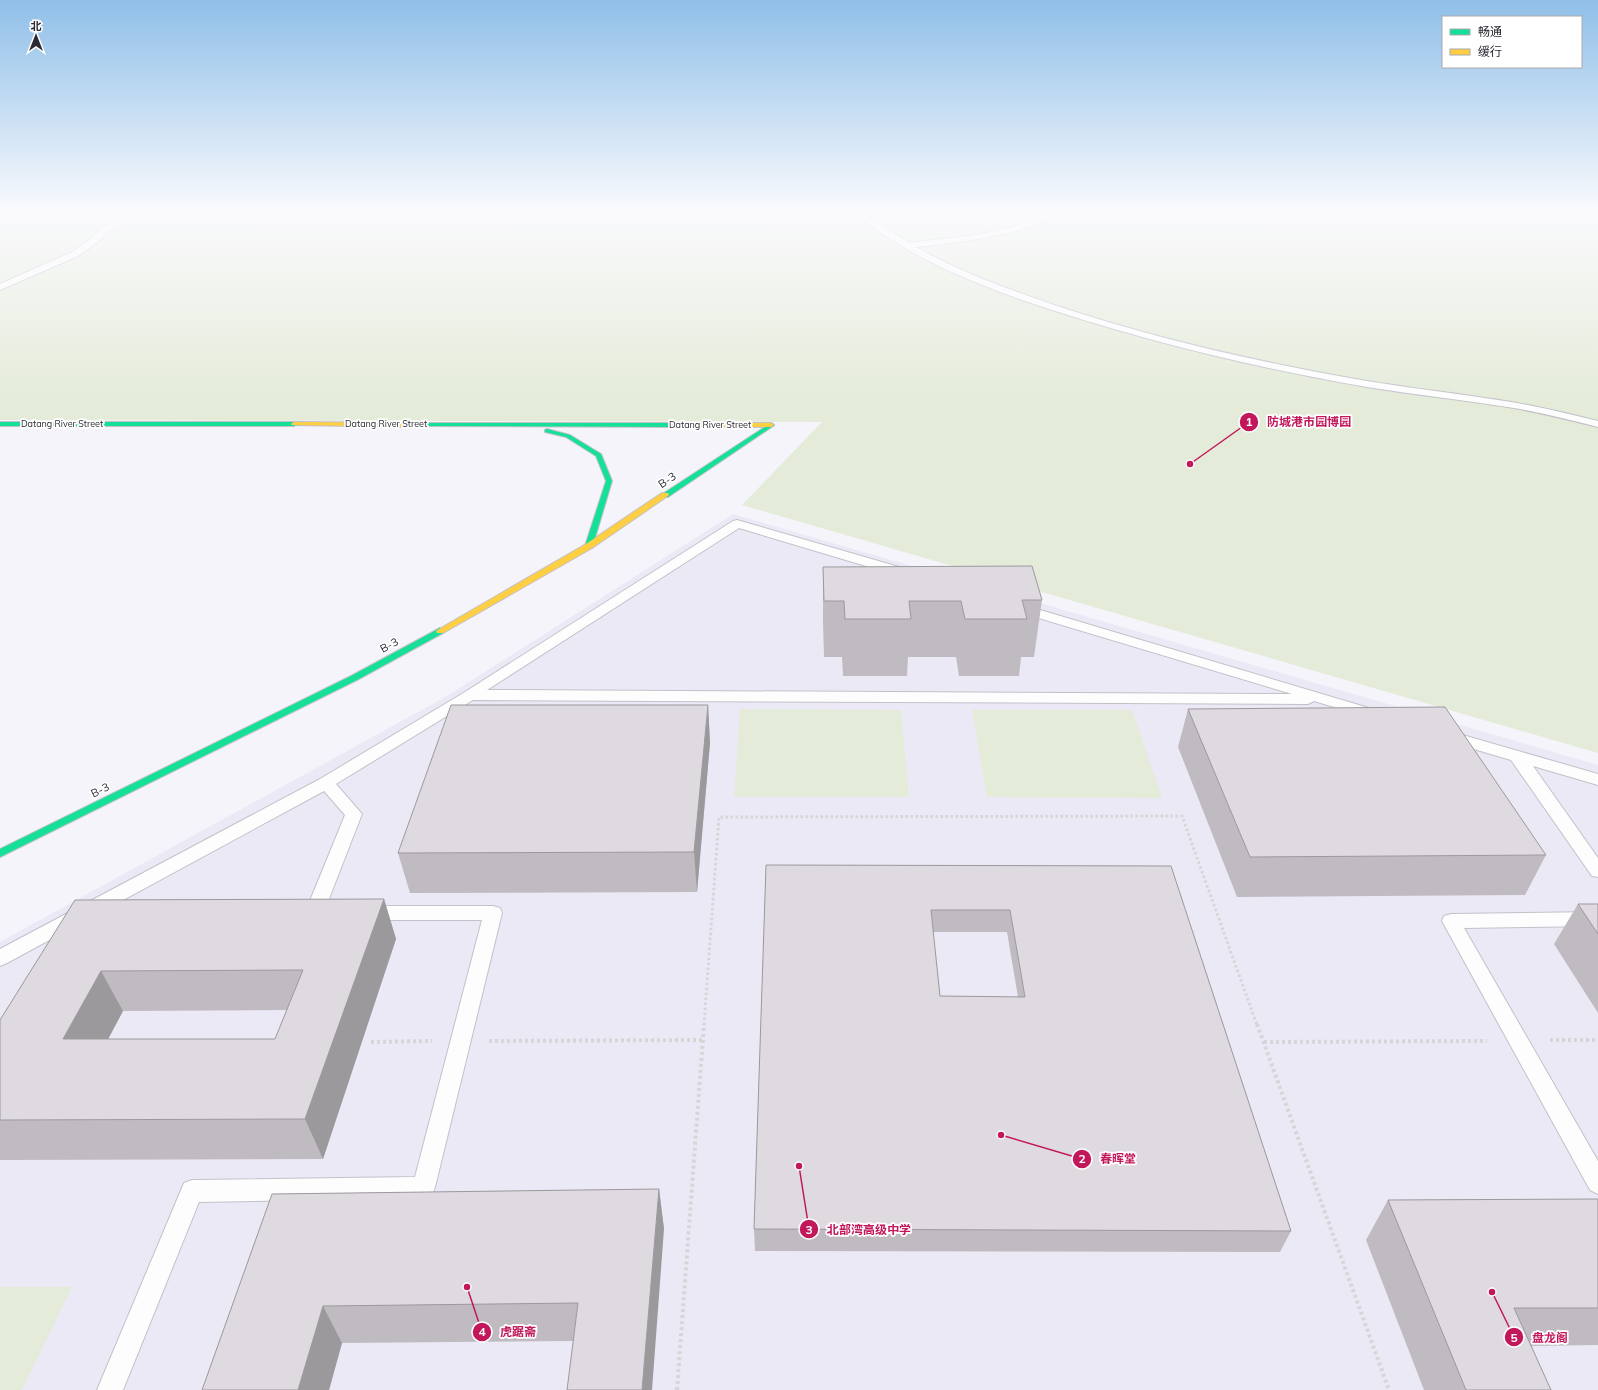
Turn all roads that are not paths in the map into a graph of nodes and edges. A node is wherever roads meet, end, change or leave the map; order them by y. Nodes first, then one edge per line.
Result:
1 (21, 278) edge
2 (972, 278) edge
3 (0, 287) edge
4 (0, 424) edge
5 (518, 424) junction
6 (1598, 424) edge
7 (771, 425) joint
8 (589, 546) junction
9 (913, 576) edge
10 (1004, 603) edge
11 (470, 695) junction
12 (1325, 699) junction
13 (1391, 719) edge
14 (1436, 732) edge
15 (1517, 756) junction
16 (1598, 780) edge
17 (326, 783) junction
18 (0, 853) edge
19 (1598, 871) edge
20 (1598, 919) edge
21 (0, 958) edge
22 (1598, 1183) edge
23 (110, 1390) edge

1 - 3 lane
2 - 6 lane
4 - 5 street, Datang River Street
5 - 7 street, Datang River Street
5 - 8 street
7 - 8 street, B-3
8 - 18 street, B-3
9 - 11 lane
10 - 12 lane
11 - 12 lane
11 - 17 lane
12 - 13 lane
14 - 15 lane
15 - 16 lane
15 - 19 lane
17 - 21 lane
17 - 23 lane
20 - 22 lane

